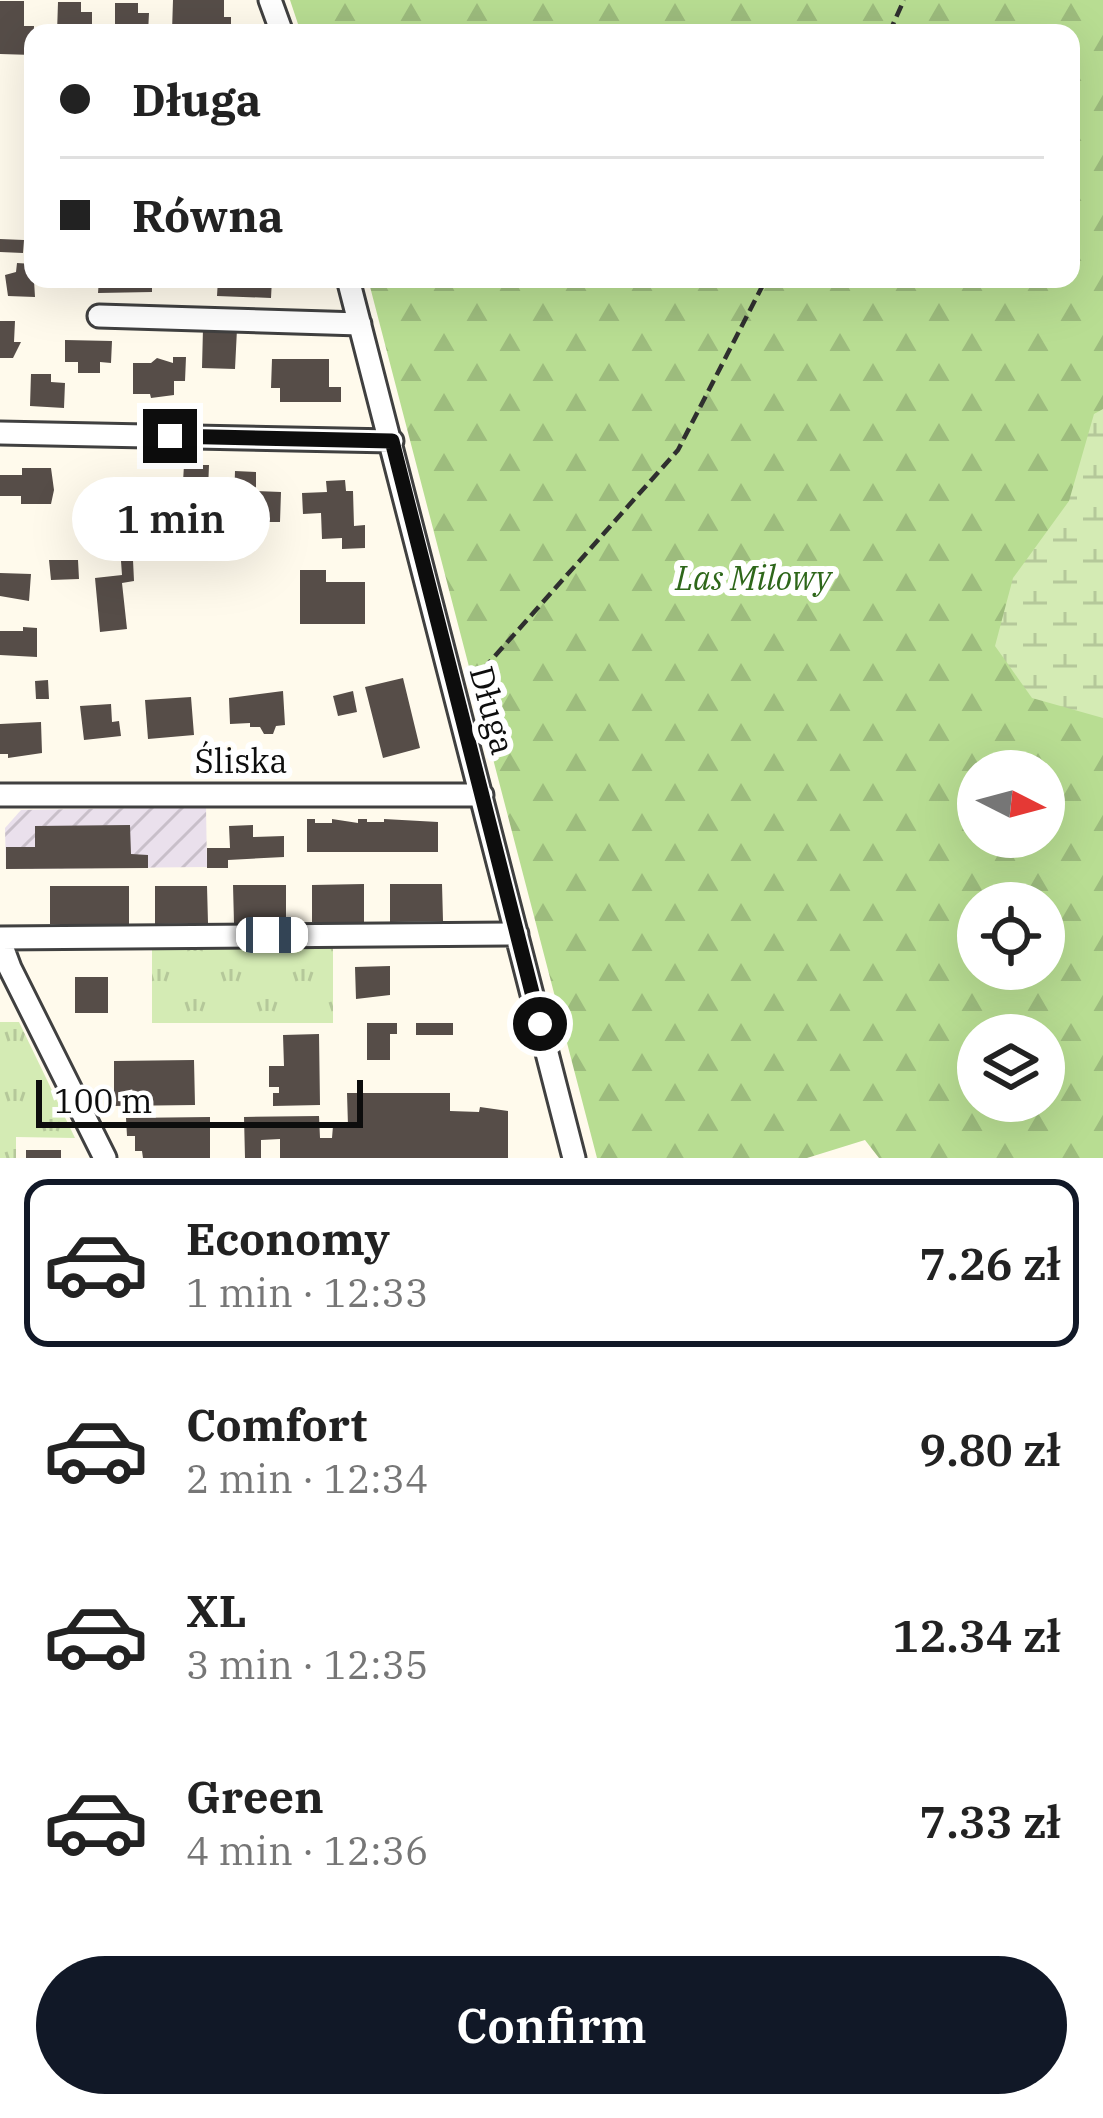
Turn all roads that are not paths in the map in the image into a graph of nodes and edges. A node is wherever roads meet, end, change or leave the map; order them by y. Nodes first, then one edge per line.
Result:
1 (350, 288) edge
2 (99, 316) dead end
3 (360, 324) junction
4 (0, 433) edge
5 (392, 441) junction
6 (482, 795) junction
7 (0, 796) edge
8 (517, 934) junction
9 (0, 939) edge
10 (105, 1158) edge
11 (574, 1158) edge

1 - 3 street, Długa
2 - 3 street
3 - 5 street, Długa
4 - 5 street
5 - 6 street, Długa
6 - 7 street, Śliska
6 - 8 street, Długa
8 - 9 street
8 - 11 street, Długa
9 - 10 street

